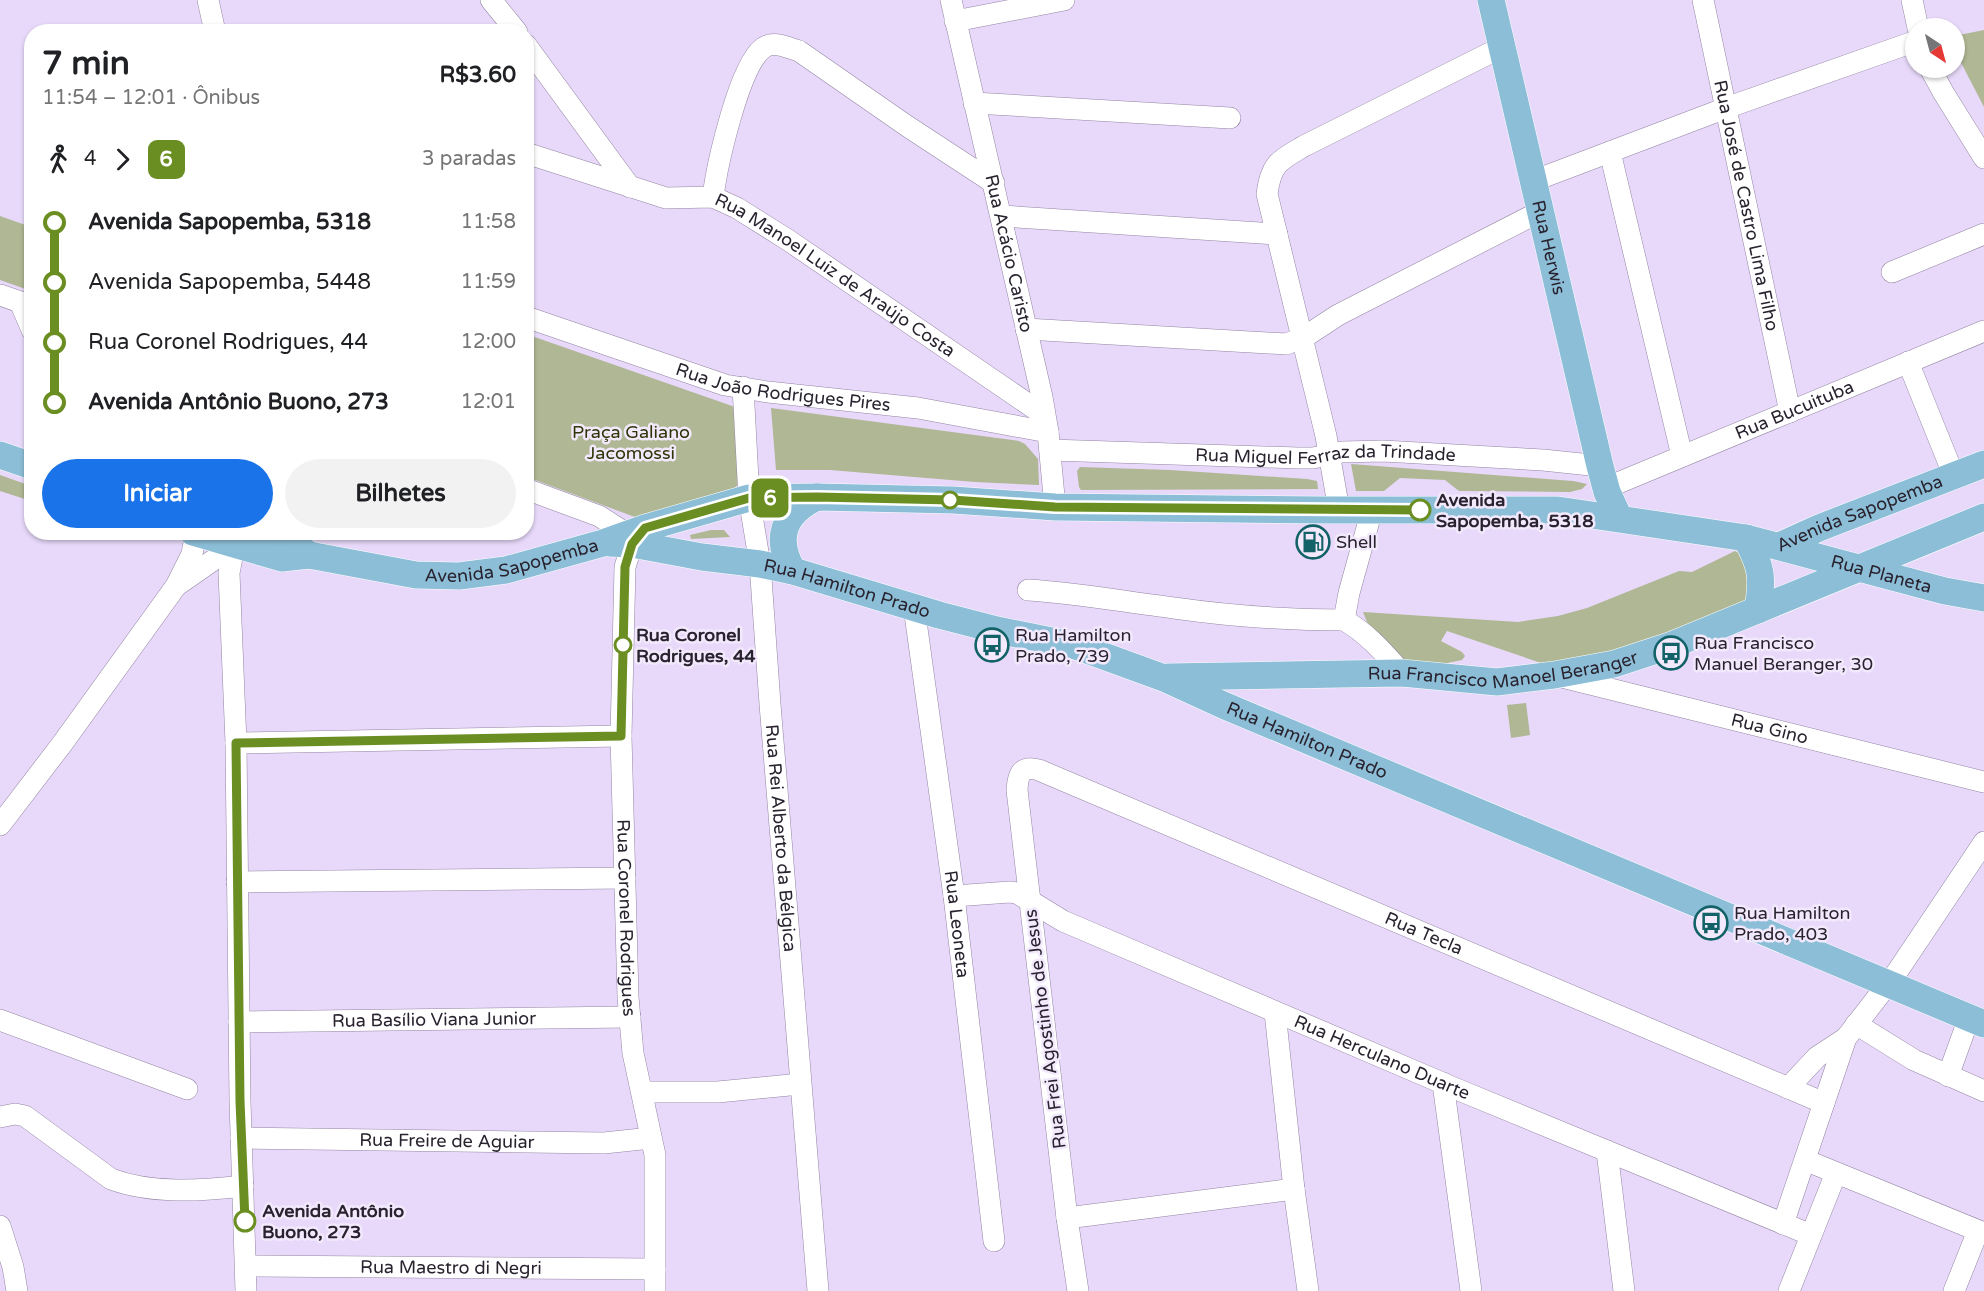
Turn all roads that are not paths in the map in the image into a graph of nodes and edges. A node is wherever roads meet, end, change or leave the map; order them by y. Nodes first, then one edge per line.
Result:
1 (208, 0) edge
2 (491, 0) edge
3 (1064, 0) edge
4 (1491, 0) edge
5 (1702, 0) edge
6 (1912, 0) edge
7 (953, 10) edge
8 (1915, 18) edge
9 (213, 24) edge
10 (510, 24) edge
11 (1905, 45) edge
12 (1502, 46) junction
13 (534, 56) edge
14 (1935, 78) edge
15 (974, 103) junction
16 (1726, 108) junction
17 (1230, 118) dead end
18 (1610, 152) junction
19 (534, 156) edge
20 (1984, 158) edge
21 (1533, 181) junction
22 (994, 183) junction
23 (630, 187) junction
24 (713, 197) junction
25 (1540, 211) junction
26 (1002, 216) junction
27 (1277, 234) junction
28 (1984, 234) edge
29 (1892, 272) dead end
30 (0, 295) edge
31 (24, 303) edge
32 (534, 320) edge
33 (1026, 329) junction
34 (1984, 331) edge
35 (1303, 338) junction
36 (1908, 362) junction
37 (743, 387) junction
38 (1790, 412) junction
39 (1048, 432) junction
40 (1330, 454) junction
41 (0, 455) edge
42 (1682, 456) junction
43 (24, 463) edge
44 (1984, 464) edge
45 (1954, 476) junction
46 (534, 492) edge
47 (1606, 496) junction
48 (817, 497) junction
49 (749, 498) junction
50 (1055, 507) junction
51 (1339, 510) junction
52 (1372, 510) junction
53 (1984, 517) edge
54 (627, 537) junction
55 (1746, 538) junction
56 (194, 540) edge
57 (235, 540) edge
58 (236, 540) edge
59 (238, 540) edge
60 (289, 540) edge
61 (1779, 546) junction
62 (309, 555) junction
63 (760, 564) junction
64 (1894, 565) junction
65 (1859, 568) junction
66 (793, 571) junction
67 (176, 586) junction
68 (1028, 590) dead end
69 (1984, 598) edge
70 (914, 607) junction
71 (1758, 610) junction
72 (1344, 620) junction
73 (1402, 673) junction
74 (1554, 675) junction
75 (1164, 678) junction
76 (621, 736) junction
77 (236, 743) junction
78 (1024, 769) joint
79 (1984, 782) edge
80 (0, 825) edge
81 (1984, 842) edge
82 (625, 878) junction
83 (237, 882) junction
84 (954, 896) junction
85 (1029, 900) junction
86 (1887, 984) junction
87 (1275, 1012) junction
88 (630, 1017) junction
89 (0, 1020) edge
90 (1977, 1021) edge
91 (239, 1022) junction
92 (1851, 1031) junction
93 (1948, 1076) junction
94 (1443, 1083) junction
95 (800, 1084) junction
96 (1788, 1088) junction
97 (187, 1089) dead end
98 (1984, 1090) edge
99 (642, 1092) junction
100 (1824, 1103) junction
101 (0, 1117) edge
102 (242, 1138) junction
103 (651, 1138) junction
104 (1606, 1151) junction
105 (1805, 1161) junction
106 (1836, 1173) junction
107 (243, 1185) junction
108 (1294, 1189) junction
109 (1067, 1218) junction
110 (1783, 1224) junction
111 (0, 1226) edge
112 (1981, 1232) edge
113 (1811, 1235) junction
114 (994, 1241) dead end
115 (247, 1266) junction
116 (655, 1269) junction
117 (244, 1290) edge
118 (17, 1291) edge
119 (655, 1291) edge
120 (818, 1291) edge
121 (1078, 1291) edge
122 (1308, 1291) edge
123 (1470, 1291) edge
124 (1624, 1291) edge
125 (1789, 1291) edge
126 (1954, 1291) edge

1 - 9 street
2 - 10 street
3 - 7 street
4 - 12 main road, Rua Herwis
5 - 16 street, Rua José de Castro Lima Filho
6 - 8 street
7 - 15 street, Rua Acácio Caristo
11 - 16 street
12 - 21 main road, Rua Herwis
12 - 27 street
13 - 23 street
14 - 20 street
15 - 17 street
15 - 22 street, Rua Acácio Caristo
16 - 18 street
16 - 38 street, Rua José de Castro Lima Filho
18 - 21 street
18 - 42 street
19 - 23 street
21 - 25 main road, Rua Herwis
22 - 24 street, Rua Manoel Luiz de Araújo Costa
22 - 26 street, Rua Acácio Caristo
23 - 24 street
24 - 39 street, Rua Manoel Luiz de Araújo Costa
25 - 35 street
25 - 47 main road, Rua Herwis
26 - 27 street
26 - 33 street, Rua Acácio Caristo
27 - 35 street
28 - 29 street
30 - 31 street
32 - 37 street, Rua João Rodrigues Pires
33 - 35 street
33 - 39 street, Rua Acácio Caristo
34 - 36 street, Rua Bucuituba
35 - 40 street
36 - 38 street, Rua Bucuituba
36 - 45 street
37 - 39 street, Rua João Rodrigues Pires
37 - 49 street, Rua Rei Alberto da Bélgica
38 - 42 street, Rua Bucuituba
39 - 40 street, Rua Miguel Ferraz da Trindade
39 - 50 street, Rua Acácio Caristo
40 - 47 street, Rua Miguel Ferraz da Trindade
40 - 51 street
41 - 43 main road
42 - 47 street, Rua Bucuituba
44 - 45 main road, Avenida Sapopemba
45 - 61 main road, Avenida Sapopemba
46 - 54 street
47 - 52 main road, Avenida Sapopemba
47 - 55 main road, Avenida Sapopemba
48 - 49 main road, Avenida Sapopemba
48 - 50 main road, Avenida Sapopemba
48 - 66 main road
49 - 54 main road, Avenida Sapopemba
49 - 63 street, Rua Rei Alberto da Bélgica
50 - 51 main road, Avenida Sapopemba
51 - 52 main road, Avenida Sapopemba
52 - 72 street
53 - 64 main road
54 - 62 main road, Avenida Sapopemba
54 - 63 main road, Rua Hamilton Prado
54 - 76 street, Rua Coronel Rodrigues
55 - 61 main road, Avenida Sapopemba
55 - 71 main road
56 - 67 street
57 - 67 street
58 - 77 street
59 - 62 main road, Avenida Sapopemba
60 - 62 main road, Avenida Sapopemba
61 - 65 main road, Rua Planeta
63 - 66 main road, Rua Hamilton Prado
63 - 95 street, Rua Rei Alberto da Bélgica
64 - 65 main road
64 - 69 main road, Rua Planeta
65 - 71 main road, Rua Francisco Manoel Beranger
66 - 70 main road, Rua Hamilton Prado
67 - 80 street
68 - 72 street
70 - 75 main road, Rua Hamilton Prado
70 - 84 street, Rua Leoneta
71 - 74 main road, Rua Francisco Manoel Beranger
72 - 73 street
73 - 74 main road, Rua Francisco Manoel Beranger
73 - 75 main road, Rua Francisco Manoel Beranger
74 - 79 street, Rua Gino
75 - 86 main road, Rua Hamilton Prado
76 - 77 street
76 - 82 street, Rua Coronel Rodrigues
77 - 83 street
78 - 85 street, Rua Frei Agostinho de Jesus
78 - 96 street, Rua Tecla
81 - 86 street
82 - 83 street
82 - 88 street, Rua Coronel Rodrigues
83 - 91 street
84 - 85 street, Rua Herculano Duarte
84 - 114 street, Rua Leoneta
85 - 87 street, Rua Herculano Duarte
85 - 109 street, Rua Frei Agostinho de Jesus
86 - 90 main road, Rua Hamilton Prado
86 - 92 street
87 - 94 street, Rua Herculano Duarte
87 - 108 street
88 - 91 street, Rua Basílio Viana Junior
88 - 99 street, Rua Coronel Rodrigues
89 - 97 street
90 - 93 street
91 - 102 street
92 - 93 street
92 - 96 street
92 - 100 street
93 - 98 street
94 - 104 street, Rua Herculano Duarte
94 - 123 street
95 - 99 street
95 - 120 street, Rua Rei Alberto da Bélgica
96 - 100 street, Rua Tecla
99 - 103 street, Rua Coronel Rodrigues
100 - 105 street
101 - 107 street
102 - 103 street, Rua Freire de Aguiar
102 - 107 street
103 - 116 street, Rua Coronel Rodrigues
104 - 110 street, Rua Herculano Duarte
104 - 124 street
105 - 106 street
105 - 110 street
106 - 112 street
106 - 113 street
107 - 115 street
108 - 109 street
108 - 122 street
109 - 121 street, Rua Frei Agostinho de Jesus
110 - 113 street, Rua Herculano Duarte
111 - 118 street
112 - 126 street
113 - 125 street
115 - 116 street, Rua Maestro di Negri
115 - 117 street
116 - 119 street, Rua Coronel Rodrigues

